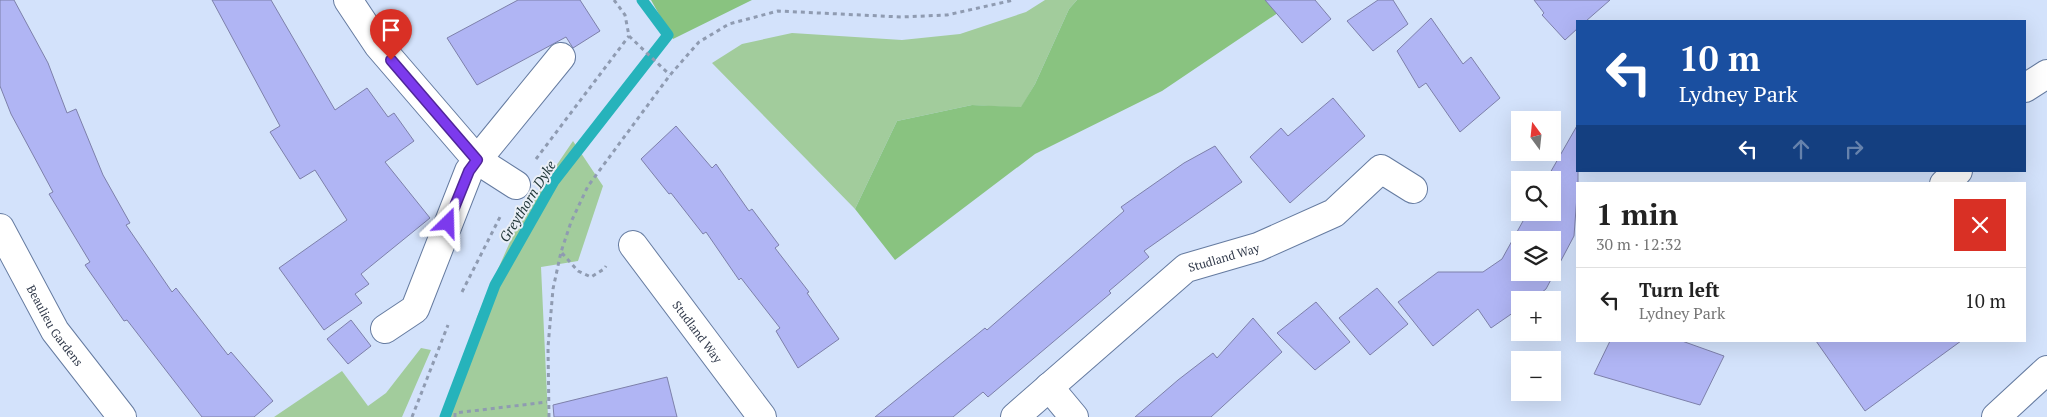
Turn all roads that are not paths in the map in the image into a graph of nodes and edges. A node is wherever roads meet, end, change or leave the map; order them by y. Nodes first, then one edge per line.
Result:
1 (348, 0) edge
2 (561, 57) dead end
3 (2047, 74) edge
4 (2026, 87) edge
5 (473, 166) junction
6 (1957, 172) edge
7 (1946, 182) edge
8 (516, 185) dead end
9 (1413, 189) dead end
10 (0, 228) edge
11 (633, 245) road end
12 (385, 329) dead end
13 (2047, 370) edge
14 (1049, 387) junction
15 (122, 417) edge
16 (762, 417) edge
17 (1015, 417) edge
18 (1074, 417) edge
19 (1996, 417) edge

1 - 5 street
2 - 5 street
3 - 4 street
5 - 8 street
5 - 12 street
6 - 7 street
9 - 14 street, Studland Way
10 - 15 street, Beaulieu Gardens
11 - 16 street, Studland Way
13 - 19 street
14 - 17 street, Studland Way
14 - 18 street

